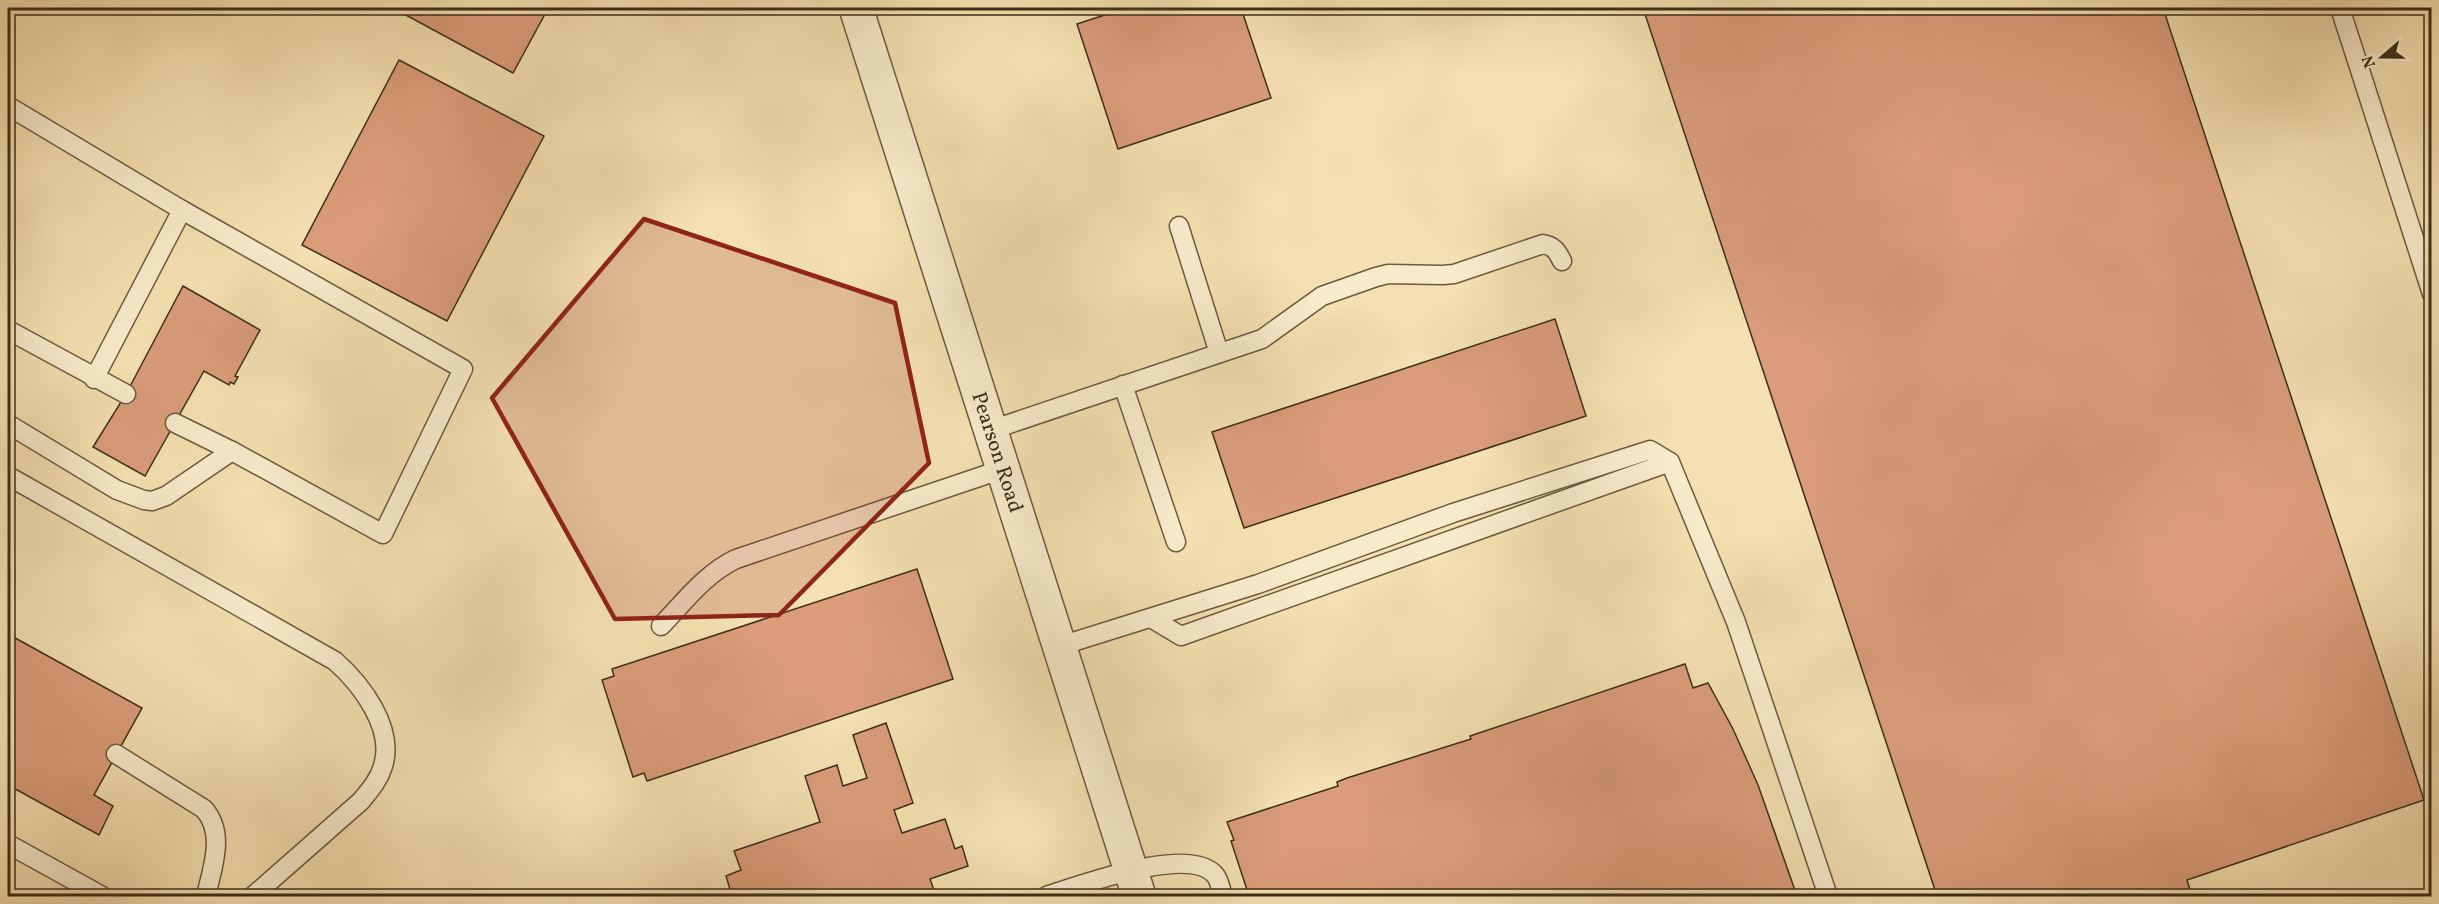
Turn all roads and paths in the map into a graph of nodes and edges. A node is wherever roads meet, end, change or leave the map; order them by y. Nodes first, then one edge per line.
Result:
1 (856, 8) edge
2 (2340, 8) edge
3 (8, 106) edge
4 (182, 210) junction
5 (1179, 226) dead end
6 (1562, 261) dead end
7 (2432, 294) edge
8 (8, 330) edge
9 (1219, 353) junction
10 (94, 379) junction
11 (1123, 385) junction
12 (126, 394) dead end
13 (175, 423) dead end
14 (8, 424) edge
15 (991, 430) junction
16 (232, 451) junction
17 (1671, 462) junction
18 (1003, 468) junction
19 (8, 476) edge
20 (1176, 542) dead end
21 (1151, 618) junction
22 (661, 626) dead end
23 (1060, 646) junction
24 (116, 754) dead end
25 (8, 844) edge
26 (1135, 883) edge
27 (102, 897) edge
28 (206, 897) edge
29 (253, 897) edge
30 (1046, 897) edge
31 (1222, 897) edge
32 (1828, 897) edge

1 - 15 street, Pearson Road
2 - 7 lane
3 - 4 lane
4 - 10 lane
4 - 16 lane
5 - 9 lane
6 - 9 lane
8 - 10 lane
9 - 11 lane
10 - 12 lane
11 - 15 lane
11 - 20 lane
13 - 16 lane
14 - 16 lane
15 - 18 street, Pearson Road
17 - 21 lane
17 - 21 lane
17 - 32 lane
18 - 22 lane
18 - 23 street, Pearson Road
19 - 29 lane
21 - 23 lane
23 - 26 street, Pearson Road
24 - 28 lane
25 - 27 lane
26 - 30 lane
26 - 31 lane

